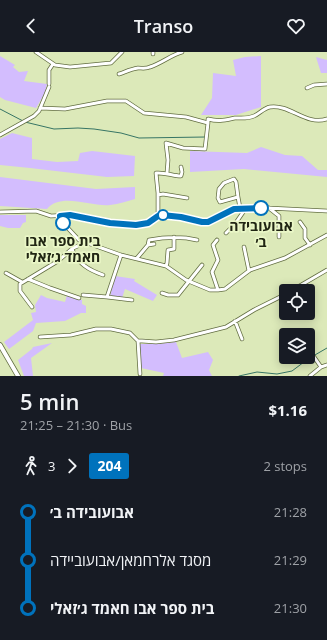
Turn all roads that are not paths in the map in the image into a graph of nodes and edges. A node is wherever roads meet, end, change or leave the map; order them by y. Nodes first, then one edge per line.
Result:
1 (36, 52) edge
2 (122, 52) edge
3 (182, 52) edge
4 (53, 64) junction
5 (119, 74) dead end
6 (327, 84) edge
7 (307, 88) dead end
8 (40, 108) junction
9 (327, 119) edge
10 (208, 123) junction
11 (0, 136) edge
12 (181, 167) dead end
13 (167, 173) junction
14 (158, 195) junction
15 (238, 197) junction
16 (187, 198) dead end
17 (240, 208) junction
18 (246, 208) junction
19 (268, 208) junction
20 (327, 211) edge
21 (0, 212) edge
22 (60, 216) junction
23 (158, 216) junction
24 (300, 222) dead end
25 (226, 233) dead end
26 (327, 235) edge
27 (174, 237) junction
28 (279, 237) dead end
29 (197, 240) dead end
30 (217, 240) dead end
31 (85, 242) junction
32 (154, 244) dead end
33 (148, 245) junction
34 (310, 245) junction
35 (244, 247) dead end
36 (72, 249) junction
37 (121, 255) junction
38 (137, 258) junction
39 (166, 266) junction
40 (202, 266) dead end
41 (327, 270) edge
42 (249, 271) junction
43 (6, 273) dead end
44 (103, 275) dead end
45 (28, 279) junction
46 (189, 281) junction
47 (22, 282) junction
48 (303, 284) edge
49 (218, 290) junction
50 (162, 293) dead end
51 (83, 296) dead end
52 (107, 297) junction
53 (79, 298) dead end
54 (279, 298) edge
55 (132, 300) dead end
56 (32, 307) dead end
57 (235, 321) junction
58 (40, 337) dead end
59 (242, 339) dead end
60 (138, 341) junction
61 (0, 345) edge
62 (315, 359) edge
63 (327, 365) edge
64 (320, 367) junction
65 (140, 374) dead end
66 (18, 376) edge
67 (310, 376) edge

1 - 4 street
2 - 4 street
3 - 5 street
4 - 8 street
6 - 7 street
8 - 10 street
8 - 11 street
9 - 10 street
10 - 13 street
12 - 13 street
13 - 14 street
14 - 16 street
14 - 23 street
15 - 15 street
15 - 17 street
17 - 18 street
17 - 23 street
18 - 19 street
18 - 25 street
19 - 20 street
19 - 28 street
21 - 22 street
22 - 23 street
22 - 31 street
24 - 34 street
26 - 34 street
27 - 29 street
27 - 33 street
27 - 39 street
30 - 49 street
31 - 36 street
31 - 37 street
32 - 33 street
33 - 38 street
34 - 42 street
35 - 42 street
36 - 44 street
36 - 45 street
37 - 38 street
37 - 52 street
38 - 39 street
39 - 46 street
40 - 46 street
41 - 48 street
42 - 49 street
43 - 47 street
45 - 47 street
45 - 53 street
46 - 49 street
46 - 50 street
47 - 56 street
51 - 52 street
52 - 55 street
54 - 57 street
57 - 59 street
57 - 60 street
58 - 60 street
60 - 65 street
61 - 66 main road
62 - 64 street
63 - 64 street
64 - 67 street

